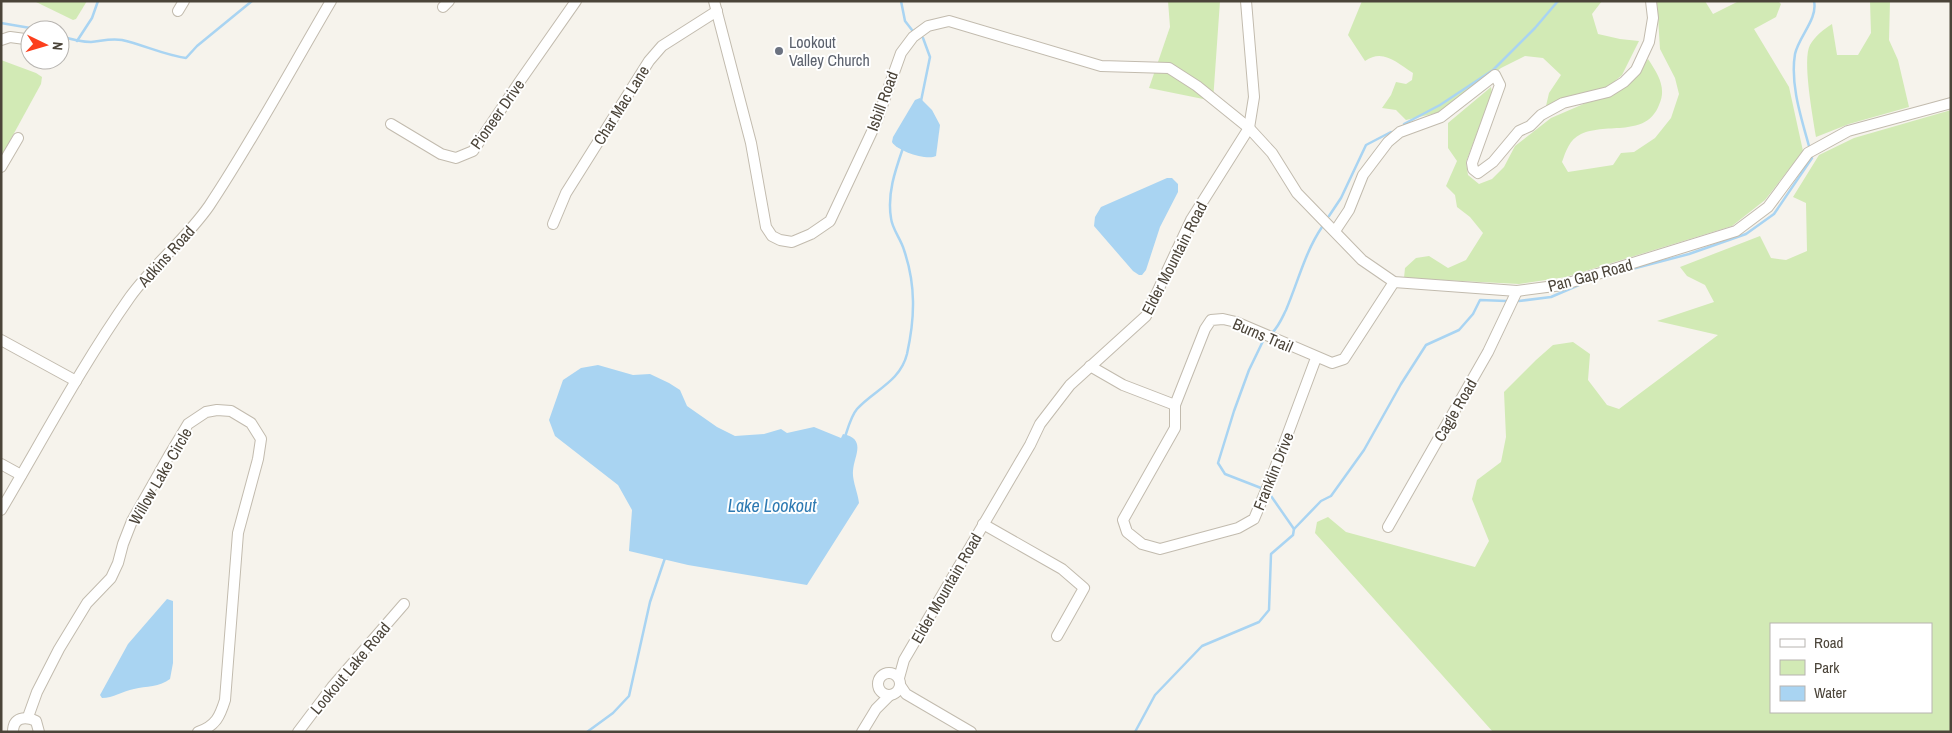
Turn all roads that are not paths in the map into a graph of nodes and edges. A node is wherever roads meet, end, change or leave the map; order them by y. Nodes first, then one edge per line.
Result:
1 (184, 1) edge
2 (331, 1) edge
3 (1246, 1) edge
4 (1651, 1) edge
5 (571, 3) edge
6 (715, 6) edge
7 (178, 11) dead end
8 (20, 38) edge
9 (1, 40) edge
10 (1951, 103) edge
11 (391, 124) dead end
12 (1248, 128) junction
13 (18, 138) dead end
14 (1, 168) edge
15 (553, 224) dead end
16 (1335, 231) junction
17 (1394, 282) junction
18 (1517, 291) junction
19 (1, 340) edge
20 (1316, 358) junction
21 (1090, 366) junction
22 (76, 381) junction
23 (1175, 405) junction
24 (1, 464) edge
25 (22, 476) junction
26 (1, 510) edge
27 (983, 524) junction
28 (1388, 526) dead end
29 (404, 604) dead end
30 (1057, 636) dead end
31 (897, 687) junction
32 (879, 688) junction
33 (876, 709) junction
34 (28, 717) junction
35 (13, 732) edge
36 (39, 732) edge
37 (198, 732) edge
38 (298, 732) edge
39 (862, 732) edge
40 (971, 732) edge

1 - 7 street
2 - 22 street, Adkins Road
3 - 12 street, Elder Mountain Road
4 - 16 street
5 - 11 street, Pioneer Drive
6 - 12 street, Isbill Road
6 - 15 street, Char Mac Lane
8 - 9 street
10 - 18 street, Pan Gap Road
12 - 16 street
12 - 21 street, Elder Mountain Road
13 - 14 street
16 - 17 street
17 - 18 street, Pan Gap Road
17 - 20 street
18 - 28 street, Cagle Road
19 - 22 street
20 - 23 street, Burns Trail
20 - 23 street, Franklin Drive
21 - 23 street
21 - 27 street, Elder Mountain Road
22 - 25 street, Adkins Road
24 - 25 street
25 - 26 street, Adkins Road
27 - 30 street
27 - 31 street, Elder Mountain Road
29 - 38 street, Lookout Lake Road
31 - 32 street
31 - 32 street, Elder Mountain Road
31 - 33 street, Elder Mountain Road
31 - 40 street
32 - 33 street, Elder Mountain Road
33 - 39 street, Elder Mountain Road
34 - 35 street, Willow Lake Circle
34 - 36 street
34 - 37 street, Willow Lake Circle

